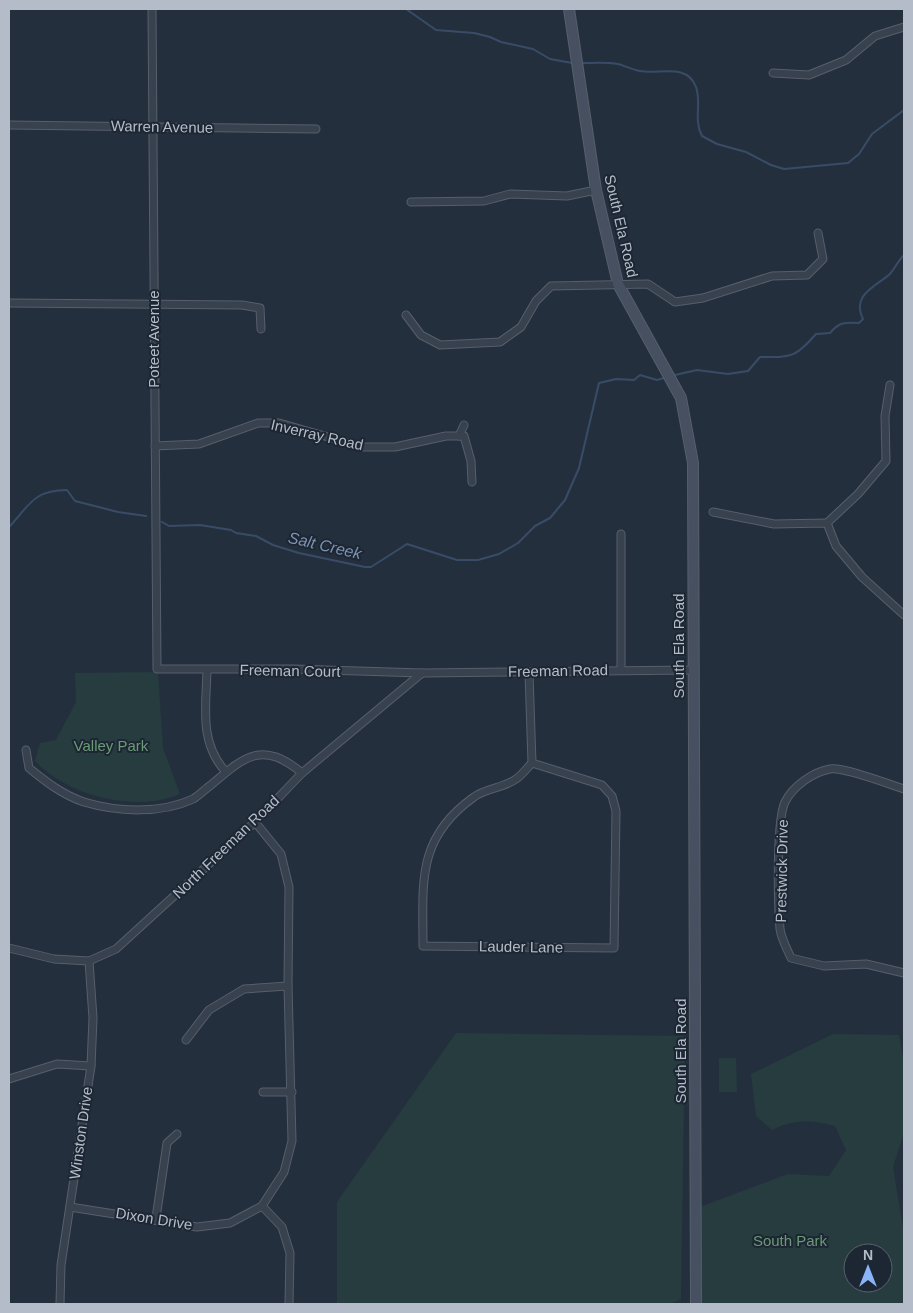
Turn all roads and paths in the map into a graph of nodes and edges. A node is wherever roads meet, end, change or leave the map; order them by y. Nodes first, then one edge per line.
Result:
1 (152, 9) edge
2 (569, 9) edge
3 (904, 27) edge
4 (773, 73) dead end
5 (9, 125) edge
6 (154, 126) junction
7 (316, 130) dead end
8 (596, 190) junction
9 (411, 202) dead end
10 (818, 233) dead end
11 (618, 284) junction
12 (9, 303) edge
13 (154, 305) junction
14 (406, 315) dead end
15 (261, 329) dead end
16 (890, 385) dead end
17 (464, 424) dead end
18 (459, 436) junction
19 (155, 446) junction
20 (472, 482) dead end
21 (713, 512) dead end
22 (827, 523) junction
23 (621, 534) dead end
24 (904, 615) edge
25 (158, 668) joint
26 (206, 670) junction
27 (621, 670) junction
28 (694, 670) junction
29 (422, 673) junction
30 (529, 673) junction
31 (26, 750) dead end
32 (532, 763) junction
33 (226, 772) junction
34 (302, 772) junction
35 (904, 789) edge
36 (255, 822) junction
37 (9, 948) edge
38 (89, 961) junction
39 (904, 973) edge
40 (288, 986) junction
41 (186, 1040) dead end
42 (91, 1066) junction
43 (9, 1079) edge
44 (262, 1092) dead end
45 (292, 1092) junction
46 (177, 1134) dead end
47 (262, 1206) junction
48 (70, 1207) junction
49 (156, 1218) junction
50 (60, 1304) edge
51 (289, 1304) edge
52 (696, 1304) edge

1 - 6 street, Poteet Avenue
2 - 8 main road, South Ela Road
3 - 4 street
5 - 6 street, Warren Avenue
6 - 7 street, Warren Avenue
6 - 13 street, Poteet Avenue
8 - 9 street
8 - 11 main road, South Ela Road
10 - 11 street
11 - 14 street
11 - 28 main road, South Ela Road
12 - 13 street
13 - 15 street
13 - 19 street, Poteet Avenue
16 - 22 street
17 - 18 street
18 - 19 street, Inverray Road
18 - 20 street
19 - 25 street, Poteet Avenue
21 - 22 street
22 - 24 street
23 - 27 street
25 - 26 street, Freeman Court
26 - 29 street, Freeman Court
26 - 33 street
27 - 28 street, Freeman Road
27 - 30 street, Freeman Road
28 - 52 main road, South Ela Road
29 - 30 street, Freeman Road
29 - 34 street, North Freeman Road
30 - 32 street
31 - 33 street
32 - 32 street, Lauder Lane
33 - 34 street
34 - 36 street, North Freeman Road
35 - 39 street, Prestwick Drive
36 - 38 street, North Freeman Road
36 - 40 street, Dixon Drive
37 - 38 street, North Freeman Road
38 - 42 street, Winston Drive
40 - 41 street
40 - 45 street, Dixon Drive
42 - 43 street
42 - 48 street, Winston Drive
44 - 45 street
45 - 47 street, Dixon Drive
46 - 49 street
47 - 49 street, Dixon Drive
47 - 51 street
48 - 49 street, Dixon Drive
48 - 50 street, Winston Drive

